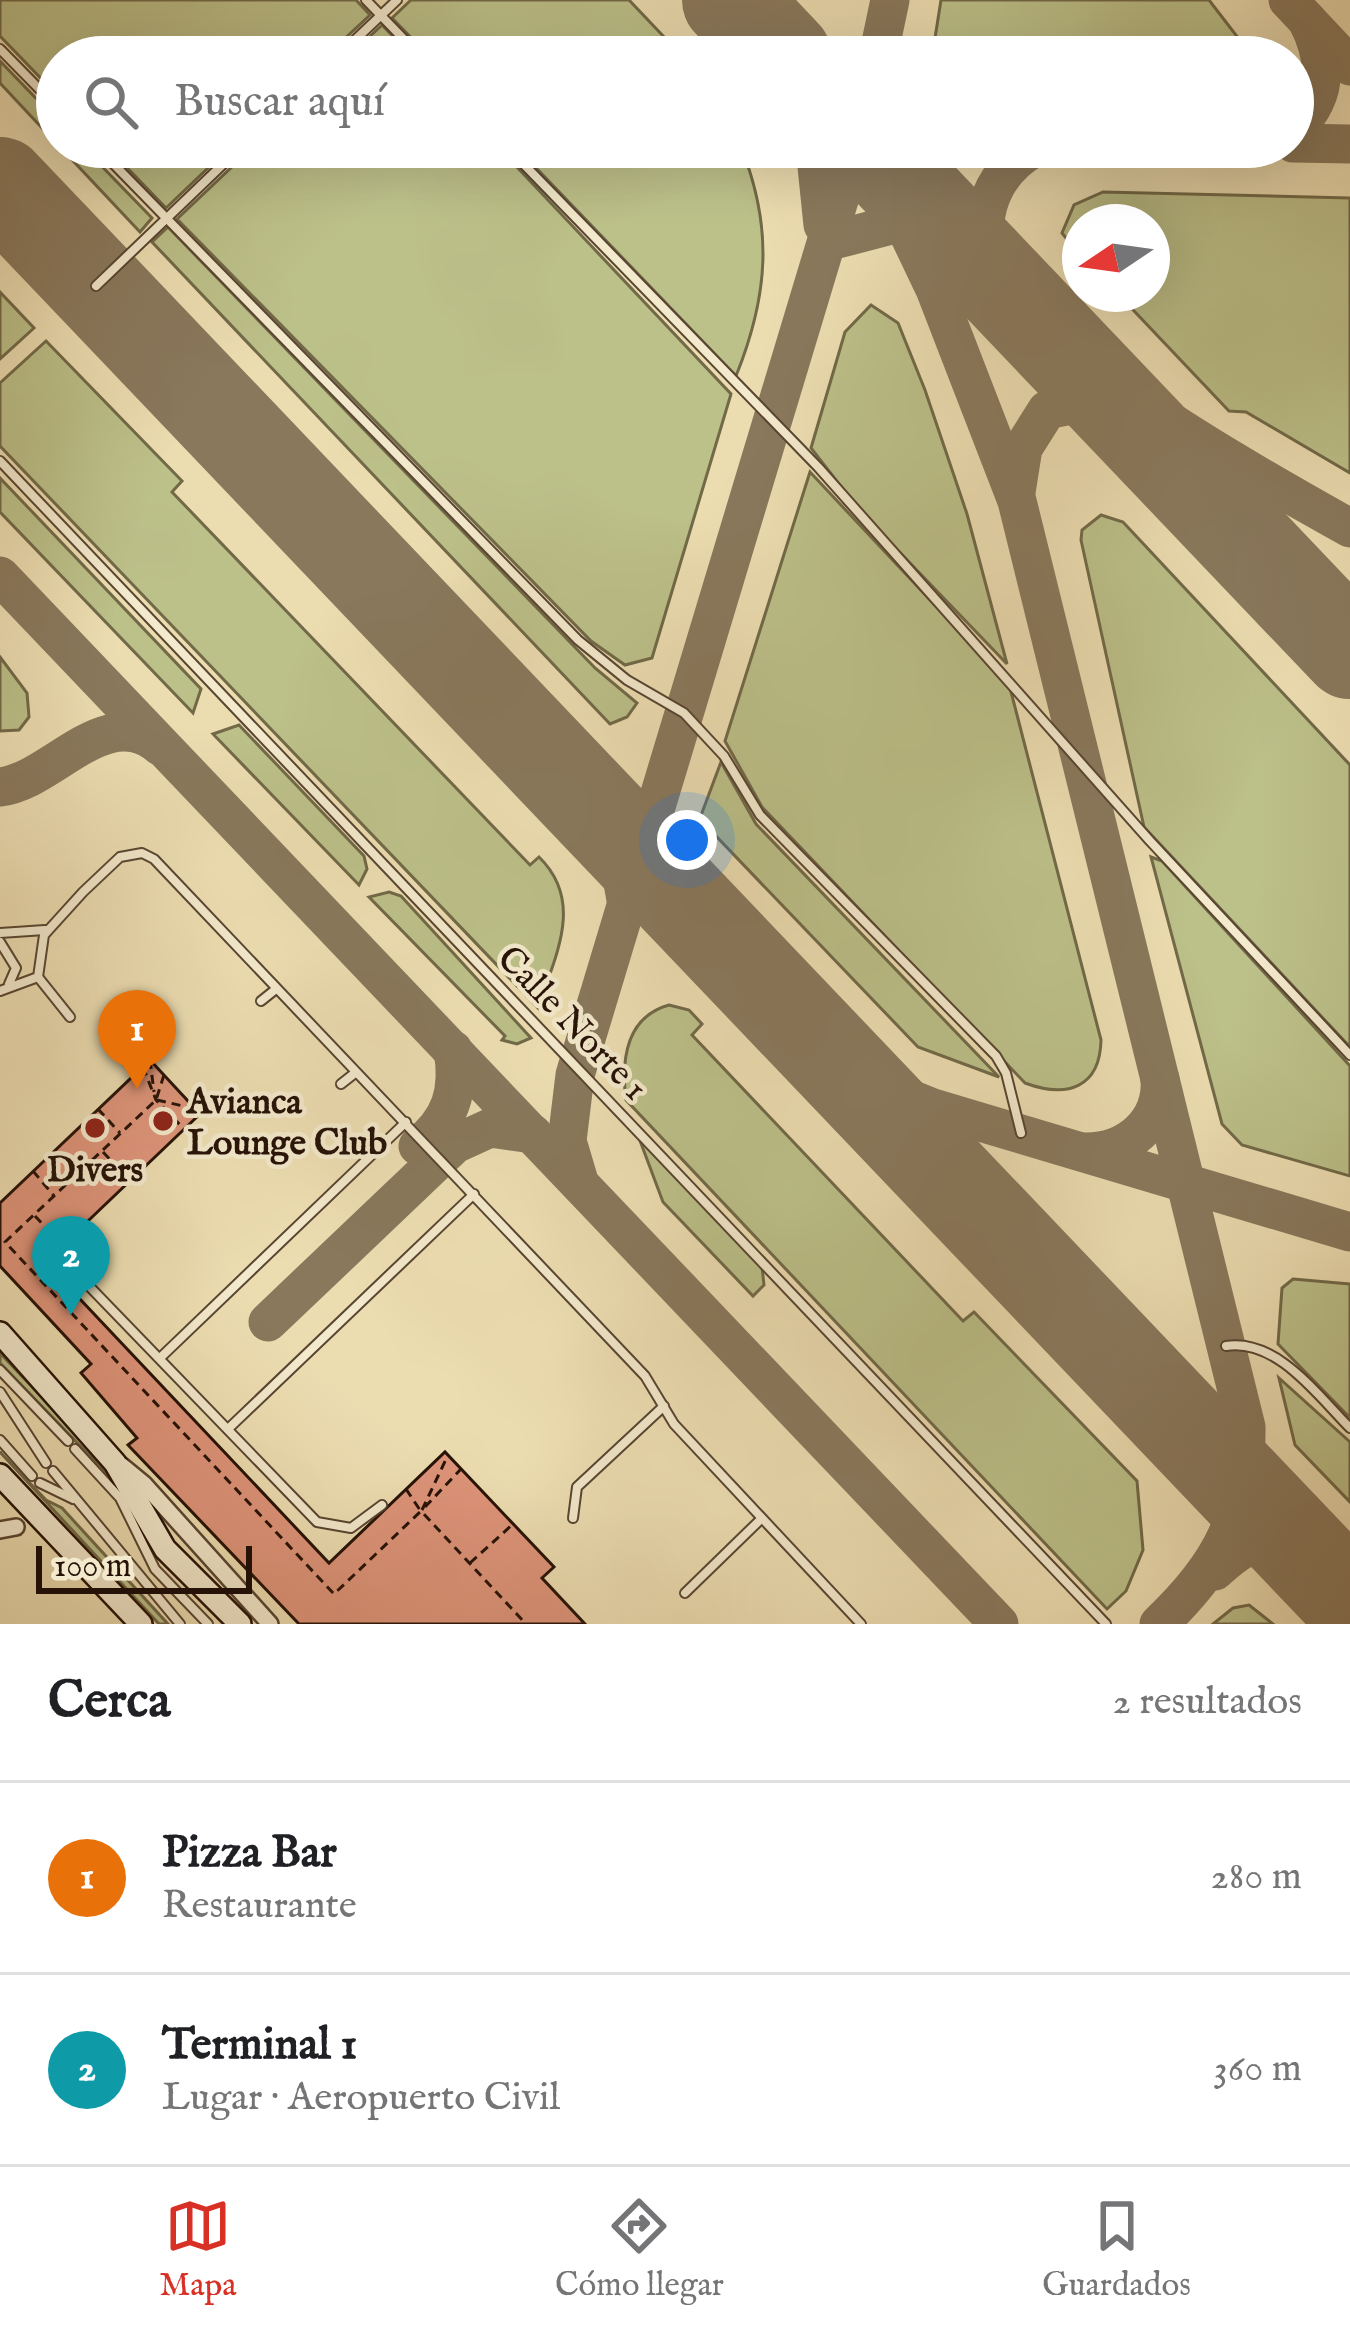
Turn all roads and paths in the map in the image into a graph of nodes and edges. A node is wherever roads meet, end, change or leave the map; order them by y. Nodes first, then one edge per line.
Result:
1 (366, 0) edge
2 (398, 0) edge
3 (381, 16) junction
4 (360, 36) edge
5 (401, 36) edge
6 (0, 49) edge
7 (36, 85) edge
8 (117, 168) edge
9 (219, 168) edge
10 (527, 168) edge
11 (166, 218) junction
12 (96, 286) dead end
13 (0, 461) edge
14 (48, 929) junction
15 (0, 938) edge
16 (38, 976) junction
17 (276, 988) junction
18 (2, 991) edge
19 (261, 1001) dead end
20 (70, 1017) dead end
21 (1350, 1055) edge
22 (150, 1060) dead end
23 (142, 1066) dead end
24 (355, 1073) junction
25 (164, 1075) dead end
26 (341, 1084) dead end
27 (156, 1100) junction
28 (98, 1109) dead end
29 (196, 1109) dead end
30 (406, 1123) junction
31 (184, 1129) dead end
32 (120, 1133) junction
33 (1021, 1133) dead end
34 (101, 1150) junction
35 (33, 1172) dead end
36 (130, 1181) dead end
37 (474, 1194) junction
38 (54, 1196) junction
39 (33, 1215) junction
40 (60, 1250) joint
41 (0, 1333) edge
42 (1226, 1346) dead end
43 (160, 1359) junction
44 (0, 1370) edge
45 (0, 1392) edge
46 (664, 1406) junction
47 (1350, 1428) edge
48 (228, 1429) junction
49 (0, 1440) edge
50 (448, 1455) dead end
51 (115, 1463) junction
52 (461, 1469) dead end
53 (0, 1475) edge
54 (406, 1490) dead end
55 (74, 1500) junction
56 (382, 1505) dead end
57 (421, 1511) junction
58 (573, 1518) dead end
59 (760, 1520) junction
60 (513, 1524) dead end
61 (470, 1563) junction
62 (194, 1579) junction
63 (685, 1593) dead end
64 (141, 1624) edge
65 (180, 1624) edge
66 (208, 1624) edge
67 (225, 1624) edge
68 (241, 1624) edge
69 (270, 1624) edge
70 (526, 1624) edge
71 (861, 1624) edge
72 (1106, 1624) edge

1 - 3 lane
2 - 3 lane
3 - 4 lane
3 - 5 lane
6 - 7 lane
8 - 11 lane
9 - 11 lane
10 - 21 lane
11 - 12 lane
11 - 33 lane
13 - 72 lane, Calle Norte 1
14 - 15 lane
14 - 16 lane
14 - 17 lane
15 - 18 lane
16 - 18 lane
16 - 20 lane
17 - 19 lane
17 - 24 lane
22 - 27 path
23 - 27 path
24 - 26 lane
24 - 30 lane
25 - 27 path
27 - 29 path
27 - 31 path
27 - 32 path
28 - 32 path
30 - 37 lane
30 - 43 lane
32 - 34 path
34 - 36 path
34 - 38 path
35 - 38 path
37 - 46 lane
37 - 48 lane
38 - 39 path
39 - 40 path
39 - 57 path
40 - 43 lane
41 - 51 street
42 - 47 lane
43 - 48 lane
44 - 66 lane
45 - 55 lane
46 - 58 lane
46 - 59 lane
48 - 56 lane
49 - 55 lane
50 - 57 path
51 - 62 street
51 - 69 street
52 - 57 path
53 - 64 street
54 - 57 path
55 - 65 lane
57 - 61 path
59 - 63 lane
59 - 71 lane
60 - 61 path
61 - 70 path
62 - 67 street
62 - 68 street

